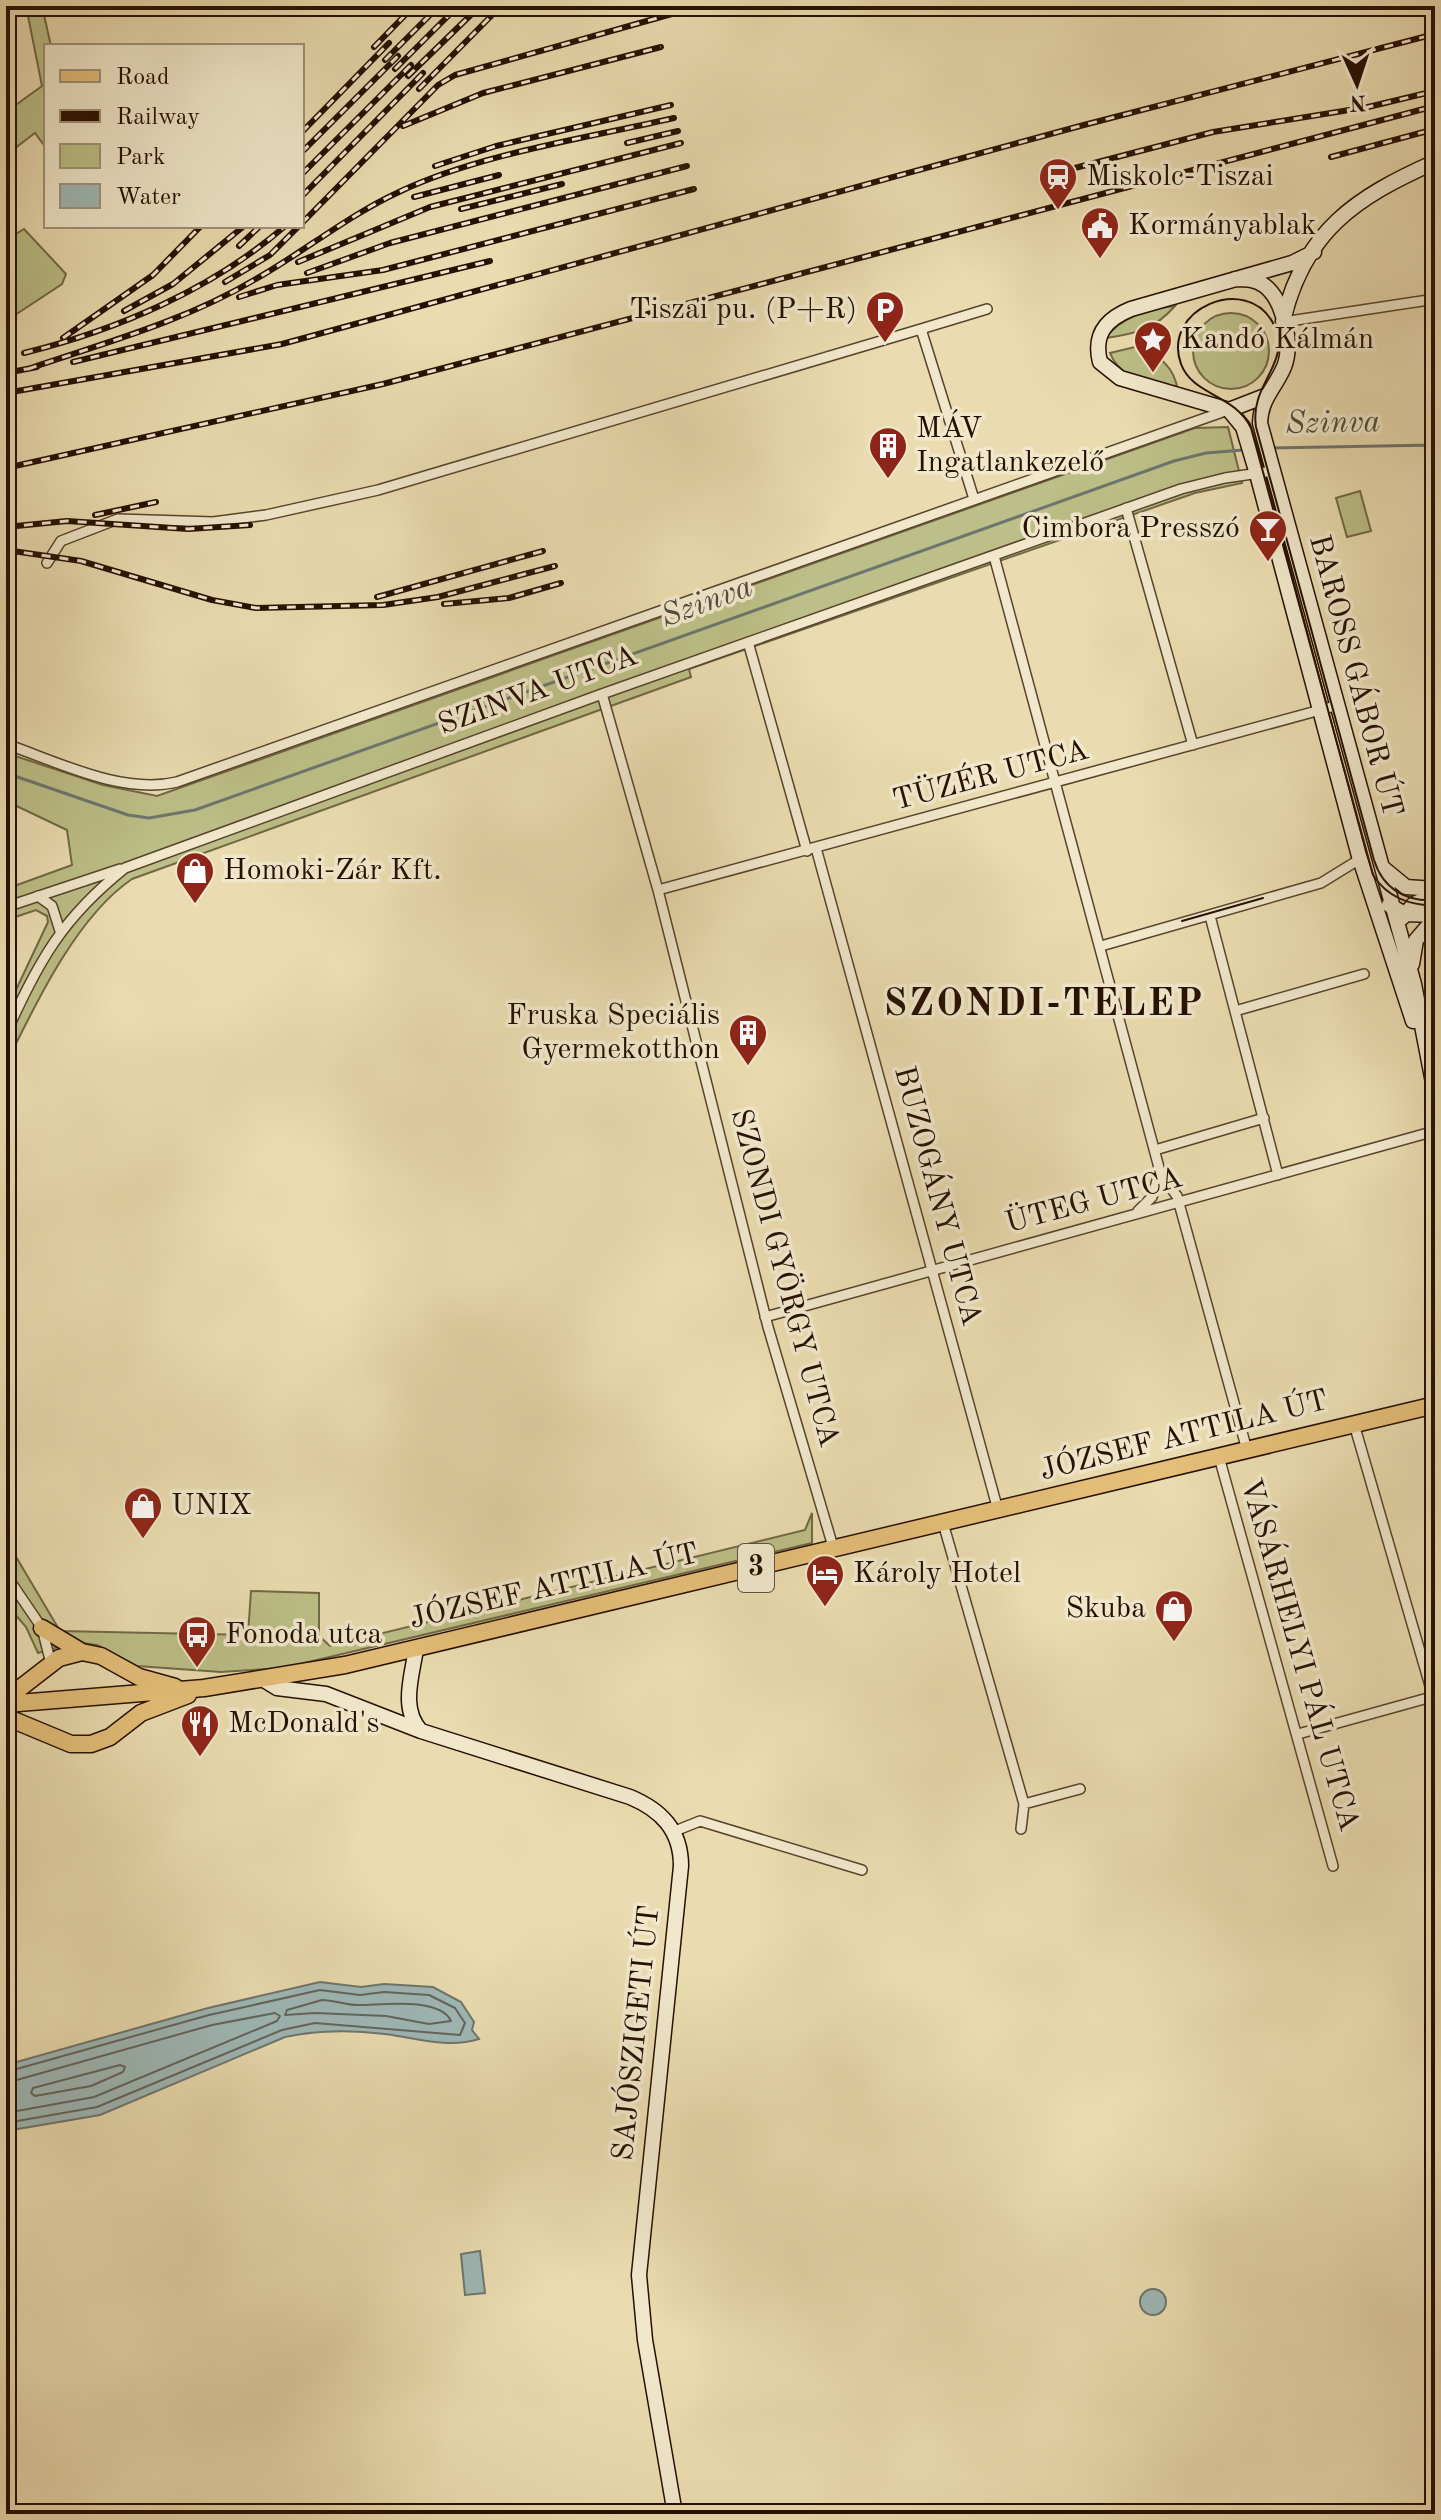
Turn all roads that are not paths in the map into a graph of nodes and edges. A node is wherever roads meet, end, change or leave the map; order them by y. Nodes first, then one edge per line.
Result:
1 (1435, 162) edge
2 (1314, 252) junction
3 (1235, 279) junction
4 (1435, 299) edge
5 (987, 309) dead end
6 (1283, 322) junction
7 (921, 329) junction
8 (1265, 396) junction
9 (1229, 410) junction
10 (1265, 472) junction
11 (974, 499) junction
12 (1126, 508) junction
13 (994, 556) junction
14 (47, 563) dead end
15 (748, 642) junction
16 (602, 694) junction
17 (1328, 708) junction
18 (6, 744) edge
19 (1193, 745) junction
20 (1057, 782) junction
21 (812, 849) junction
22 (1360, 859) junction
23 (1378, 860) junction
24 (125, 868) junction
25 (1365, 878) junction
26 (658, 890) junction
27 (1435, 892) edge
28 (38, 896) junction
29 (6, 907) edge
30 (1398, 915) junction
31 (1210, 916) junction
32 (1435, 916) edge
33 (60, 931) junction
34 (1101, 946) junction
35 (1391, 956) junction
36 (1364, 974) dead end
37 (1413, 981) junction
38 (1235, 1011) junction
39 (6, 1033) edge
40 (1428, 1063) junction
41 (1435, 1093) edge
42 (1264, 1118) junction
43 (1435, 1131) edge
44 (1155, 1150) junction
45 (1158, 1161) junction
46 (1278, 1175) junction
47 (1179, 1202) junction
48 (1127, 1216) junction
49 (933, 1270) junction
50 (765, 1317) junction
51 (1435, 1405) edge
52 (1354, 1424) junction
53 (1247, 1450) junction
54 (1219, 1457) junction
55 (998, 1510) junction
56 (943, 1523) junction
57 (834, 1550) junction
58 (6, 1575) edge
59 (42, 1628) junction
60 (416, 1649) junction
61 (82, 1652) junction
62 (48, 1666) junction
63 (118, 1667) junction
64 (264, 1680) junction
65 (204, 1688) junction
66 (184, 1690) junction
67 (129, 1696) junction
68 (408, 1698) junction
69 (1434, 1699) edge
70 (6, 1702) edge
71 (36, 1703) junction
72 (374, 1711) junction
73 (6, 1717) edge
74 (127, 1722) junction
75 (421, 1731) junction
76 (1298, 1734) junction
77 (53, 1735) junction
78 (1080, 1789) dead end
79 (1024, 1804) junction
80 (1021, 1829) dead end
81 (675, 1831) junction
82 (1333, 1866) dead end
83 (862, 1870) dead end
84 (675, 2514) edge

1 - 2 street
2 - 3 street
2 - 6 street
3 - 6 street
3 - 9 street
4 - 6 street
5 - 7 street
6 - 8 street, BAROSS GÁBOR ÚT
7 - 11 street
7 - 14 street
8 - 9 street
8 - 10 street, BAROSS GÁBOR ÚT
9 - 10 street, BAROSS GÁBOR ÚT
9 - 11 street, SZINVA UTCA
10 - 12 street, SZINVA UTCA
10 - 17 street, BAROSS GÁBOR ÚT
11 - 18 street, SZINVA UTCA
12 - 13 street, SZINVA UTCA
12 - 19 street
13 - 15 street, SZINVA UTCA
13 - 20 street
15 - 16 street, SZINVA UTCA
15 - 21 street, BUZOGÁNY UTCA
16 - 24 street, SZINVA UTCA
16 - 26 street, SZONDI GYÖRGY UTCA
17 - 19 street, TÜZÉR UTCA
17 - 22 street, BAROSS GÁBOR ÚT
17 - 23 street, BAROSS GÁBOR ÚT
19 - 20 street, TÜZÉR UTCA
20 - 21 street, TÜZÉR UTCA
20 - 34 street
21 - 26 street, TÜZÉR UTCA
21 - 49 street, BUZOGÁNY UTCA
22 - 25 street, BAROSS GÁBOR ÚT
22 - 31 street
23 - 27 street
23 - 30 street, BAROSS GÁBOR ÚT
24 - 28 street
24 - 33 street, SZINVA UTCA
25 - 30 street
25 - 35 street, BAROSS GÁBOR ÚT
26 - 50 street, SZONDI GYÖRGY UTCA
27 - 30 street
28 - 29 street
28 - 33 street
30 - 32 street
30 - 35 street
30 - 37 street, BAROSS GÁBOR ÚT
31 - 34 street
31 - 38 street
32 - 37 street
33 - 39 street, SZINVA UTCA
34 - 44 street
35 - 40 street, BAROSS GÁBOR ÚT
36 - 38 street
37 - 40 street, BAROSS GÁBOR ÚT
38 - 42 street
40 - 41 street, BAROSS GÁBOR ÚT
42 - 44 street
42 - 46 street
43 - 46 street, ÜTEG UTCA
44 - 45 street
45 - 47 street
45 - 48 street
46 - 47 street, ÜTEG UTCA
47 - 48 street, ÜTEG UTCA
47 - 53 street
48 - 49 street, ÜTEG UTCA
49 - 50 street, ÜTEG UTCA
49 - 55 street, BUZOGÁNY UTCA
50 - 57 street, SZONDI GYÖRGY UTCA
51 - 52 main road, JÓZSEF ATTILA ÚT / 3
52 - 53 main road, JÓZSEF ATTILA ÚT / 3
52 - 69 street
53 - 54 main road, JÓZSEF ATTILA ÚT / 3
54 - 55 main road, JÓZSEF ATTILA ÚT / 3
54 - 76 street, VÁSÁRHELYI PÁL UTCA
55 - 56 main road, JÓZSEF ATTILA ÚT / 3
56 - 57 main road, JÓZSEF ATTILA ÚT / 3
56 - 79 street
57 - 60 main road, JÓZSEF ATTILA ÚT / 3
58 - 59 street
59 - 61 main road
59 - 62 street
60 - 64 main road, JÓZSEF ATTILA ÚT / 3
60 - 68 street
61 - 62 main road
61 - 63 main road
62 - 70 main road
62 - 71 main road
63 - 66 main road
63 - 67 main road
64 - 65 main road, JÓZSEF ATTILA ÚT / 3
64 - 72 street
65 - 66 main road, JÓZSEF ATTILA ÚT / 3
65 - 74 main road
66 - 67 main road, JÓZSEF ATTILA ÚT / 3
67 - 71 main road, JÓZSEF ATTILA ÚT / 3
67 - 74 main road
68 - 72 street
68 - 75 street
69 - 76 street
70 - 71 main road, JÓZSEF ATTILA ÚT / 3
71 - 77 main road
72 - 75 street
73 - 77 main road
74 - 77 main road
75 - 81 street
76 - 82 street, VÁSÁRHELYI PÁL UTCA
78 - 79 street
79 - 80 street
81 - 83 street
81 - 84 street, SAJÓSZIGETI ÚT

